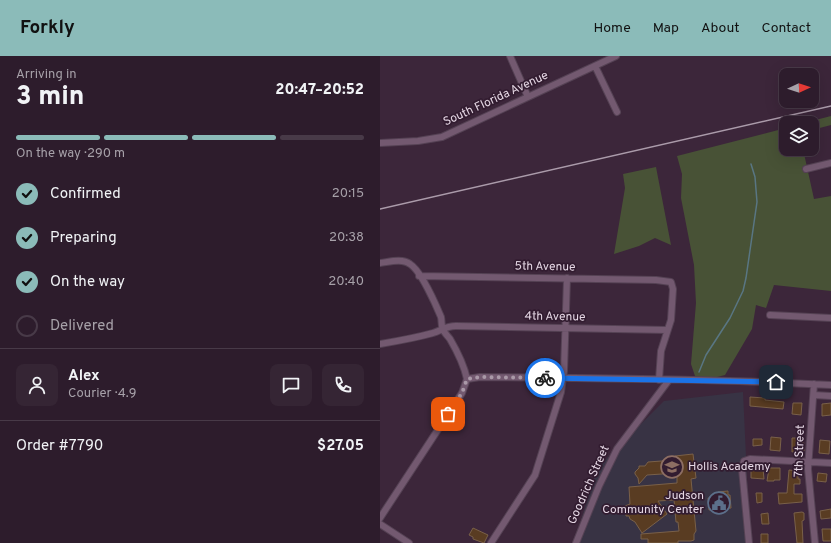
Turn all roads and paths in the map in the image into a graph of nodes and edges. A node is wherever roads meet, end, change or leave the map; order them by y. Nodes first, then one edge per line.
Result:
1 (510, 56) edge
2 (616, 56) edge
3 (595, 66) junction
4 (528, 97) junction
5 (617, 112) dead end
6 (380, 144) edge
7 (831, 163) edge
8 (806, 169) dead end
9 (380, 263) edge
10 (419, 276) junction
11 (567, 278) junction
12 (770, 315) dead end
13 (831, 318) edge
14 (566, 328) junction
15 (443, 329) junction
16 (667, 330) junction
17 (380, 344) edge
18 (563, 378) junction
19 (467, 379) junction
20 (659, 380) junction
21 (669, 380) junction
22 (814, 384) junction
23 (831, 385) edge
24 (814, 395) junction
25 (831, 396) edge
26 (809, 462) junction
27 (831, 463) edge
28 (380, 518) edge
29 (380, 524) edge
30 (409, 543) edge
31 (492, 543) edge
32 (576, 543) edge
33 (749, 543) edge
34 (815, 543) edge

1 - 4 street
2 - 3 street, South Florida Avenue
3 - 4 street, South Florida Avenue
3 - 5 street
4 - 6 street, South Florida Avenue
7 - 8 street
9 - 10 street
10 - 11 street, 5th Avenue
10 - 15 street
11 - 14 street
11 - 16 street, 5th Avenue
12 - 13 street
14 - 15 street, 4th Avenue
14 - 16 street, 4th Avenue
14 - 18 street
15 - 17 street, 4th Avenue
15 - 19 street
16 - 20 street
18 - 19 street
18 - 20 street
18 - 31 street
19 - 28 street
20 - 21 street
21 - 22 street
21 - 32 street, Goodrich Street
22 - 23 street
22 - 24 street, 7th Street
24 - 25 street
24 - 26 street, 7th Street
26 - 27 street
26 - 33 street
26 - 34 street, 7th Street
29 - 30 street

